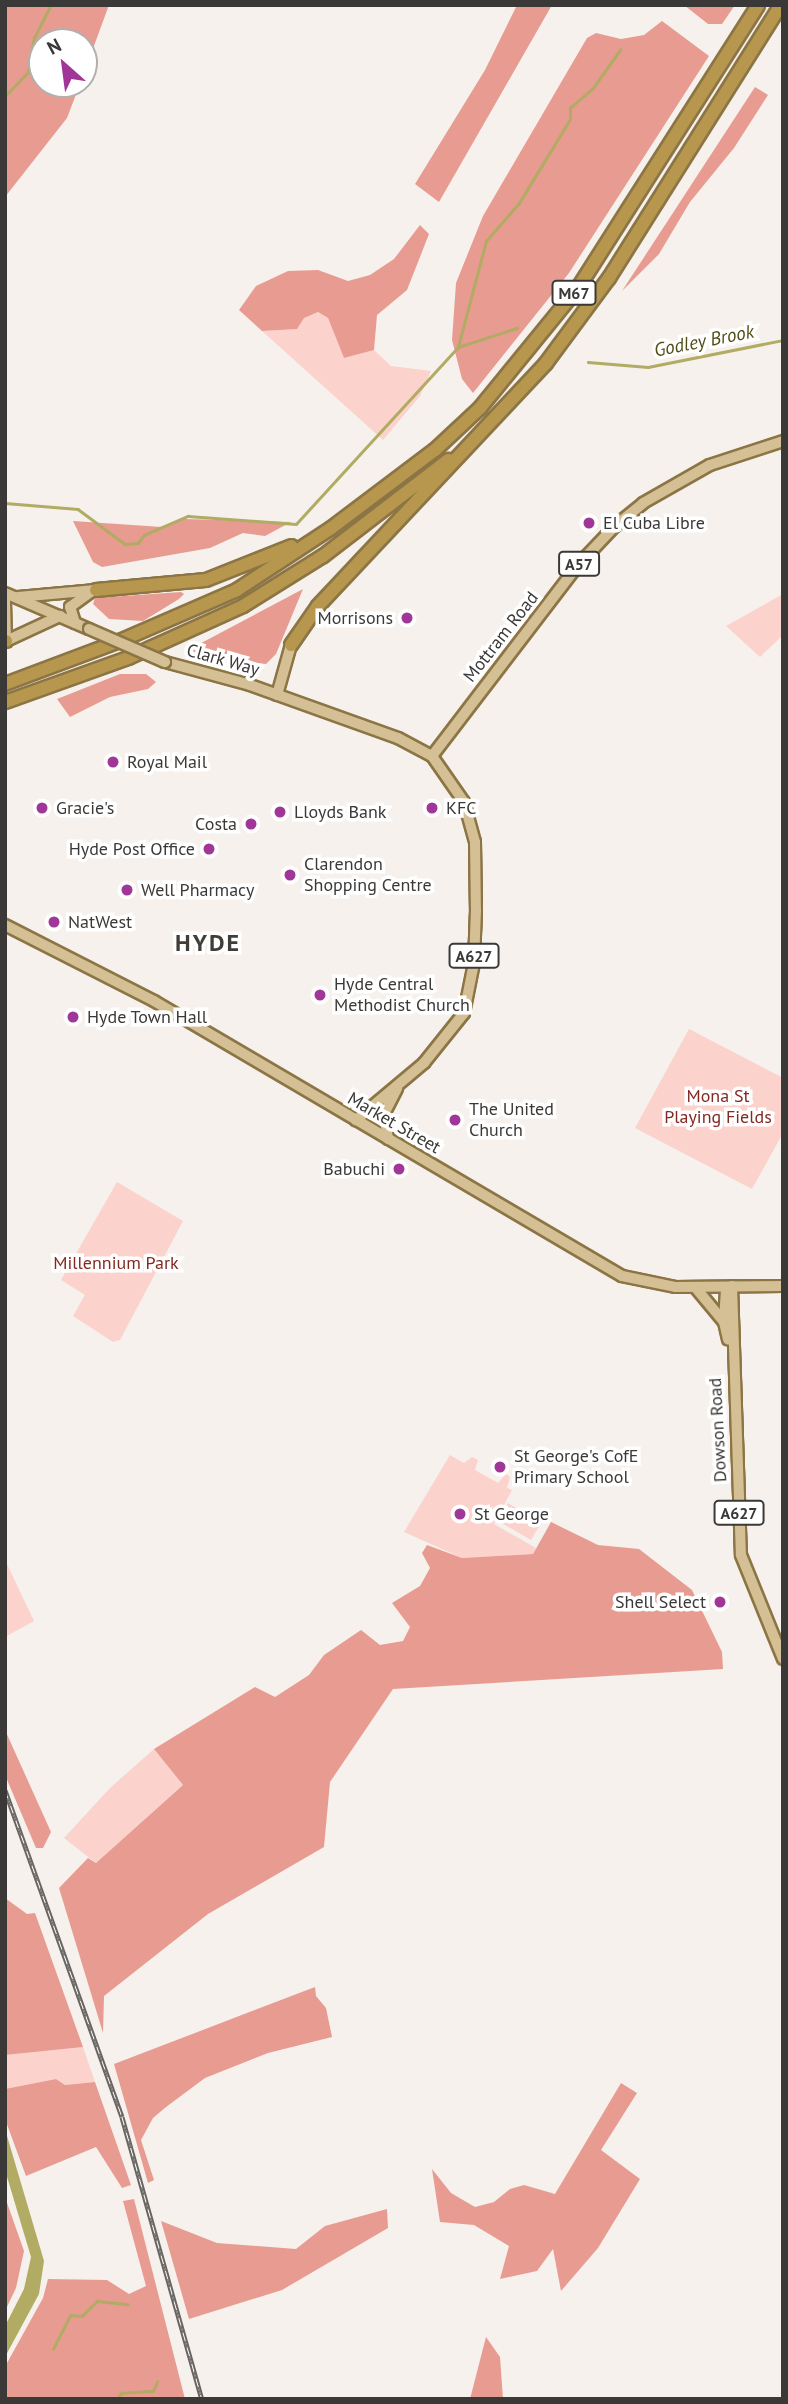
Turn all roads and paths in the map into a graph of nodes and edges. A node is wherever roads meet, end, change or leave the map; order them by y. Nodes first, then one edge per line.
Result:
1 (758, 5) edge
2 (781, 5) edge
3 (479, 436) junction
4 (783, 441) edge
5 (330, 529) junction
6 (96, 590) junction
7 (9, 597) edge
8 (60, 616) junction
9 (75, 623) junction
10 (6, 641) edge
11 (291, 645) joint
12 (5, 684) edge
13 (277, 695) junction
14 (5, 702) edge
15 (432, 757) junction
16 (5, 925) edge
17 (400, 1082) junction
18 (356, 1120) junction
19 (388, 1139) junction
20 (783, 1286) edge
21 (695, 1287) junction
22 (729, 1287) junction
23 (724, 1322) junction
24 (733, 1359) junction
25 (783, 1659) edge

1 - 5 highway, M67
2 - 3 highway, M67
3 - 11 highway, M67
3 - 14 highway, M67
4 - 15 main road, Mottram Road / A57
5 - 6 highway, M67
5 - 12 highway, M67
6 - 7 main road
6 - 9 main road
7 - 8 main road, Clark Way / A627
7 - 10 main road
8 - 9 main road, Clark Way / A627
8 - 10 main road
9 - 13 main road, Clark Way / A627, bridge
11 - 13 main road
13 - 15 main road, Clark Way / A627
15 - 17 main road, A627
16 - 18 main road, Market Street
17 - 18 main road, A627
17 - 19 main road, A627
18 - 19 main road, Market Street
19 - 21 main road, Market Street
20 - 22 main road, Market Street
21 - 22 main road, Market Street
21 - 23 main road, Dowson Road / A627
22 - 23 main road, A627
22 - 24 main road, Dowson Road / A627
23 - 24 main road, Dowson Road / A627
24 - 25 main road, Dowson Road / A627

